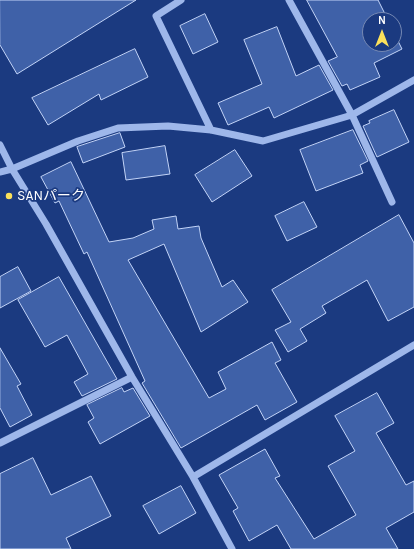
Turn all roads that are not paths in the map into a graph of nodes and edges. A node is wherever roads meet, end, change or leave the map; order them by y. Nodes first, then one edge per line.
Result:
1 (181, 0) edge
2 (289, 0) edge
3 (414, 80) edge
4 (352, 115) junction
5 (211, 130) junction
6 (0, 145) edge
7 (12, 169) junction
8 (0, 172) edge
9 (392, 202) dead end
10 (414, 345) edge
11 (132, 377) junction
12 (0, 443) edge
13 (193, 477) junction
14 (232, 549) edge

1 - 5 street
2 - 4 street
3 - 4 street
4 - 5 street
4 - 9 street
5 - 7 street
6 - 7 street
7 - 8 street
7 - 11 street
10 - 13 street
11 - 12 street
11 - 13 street
13 - 14 street

